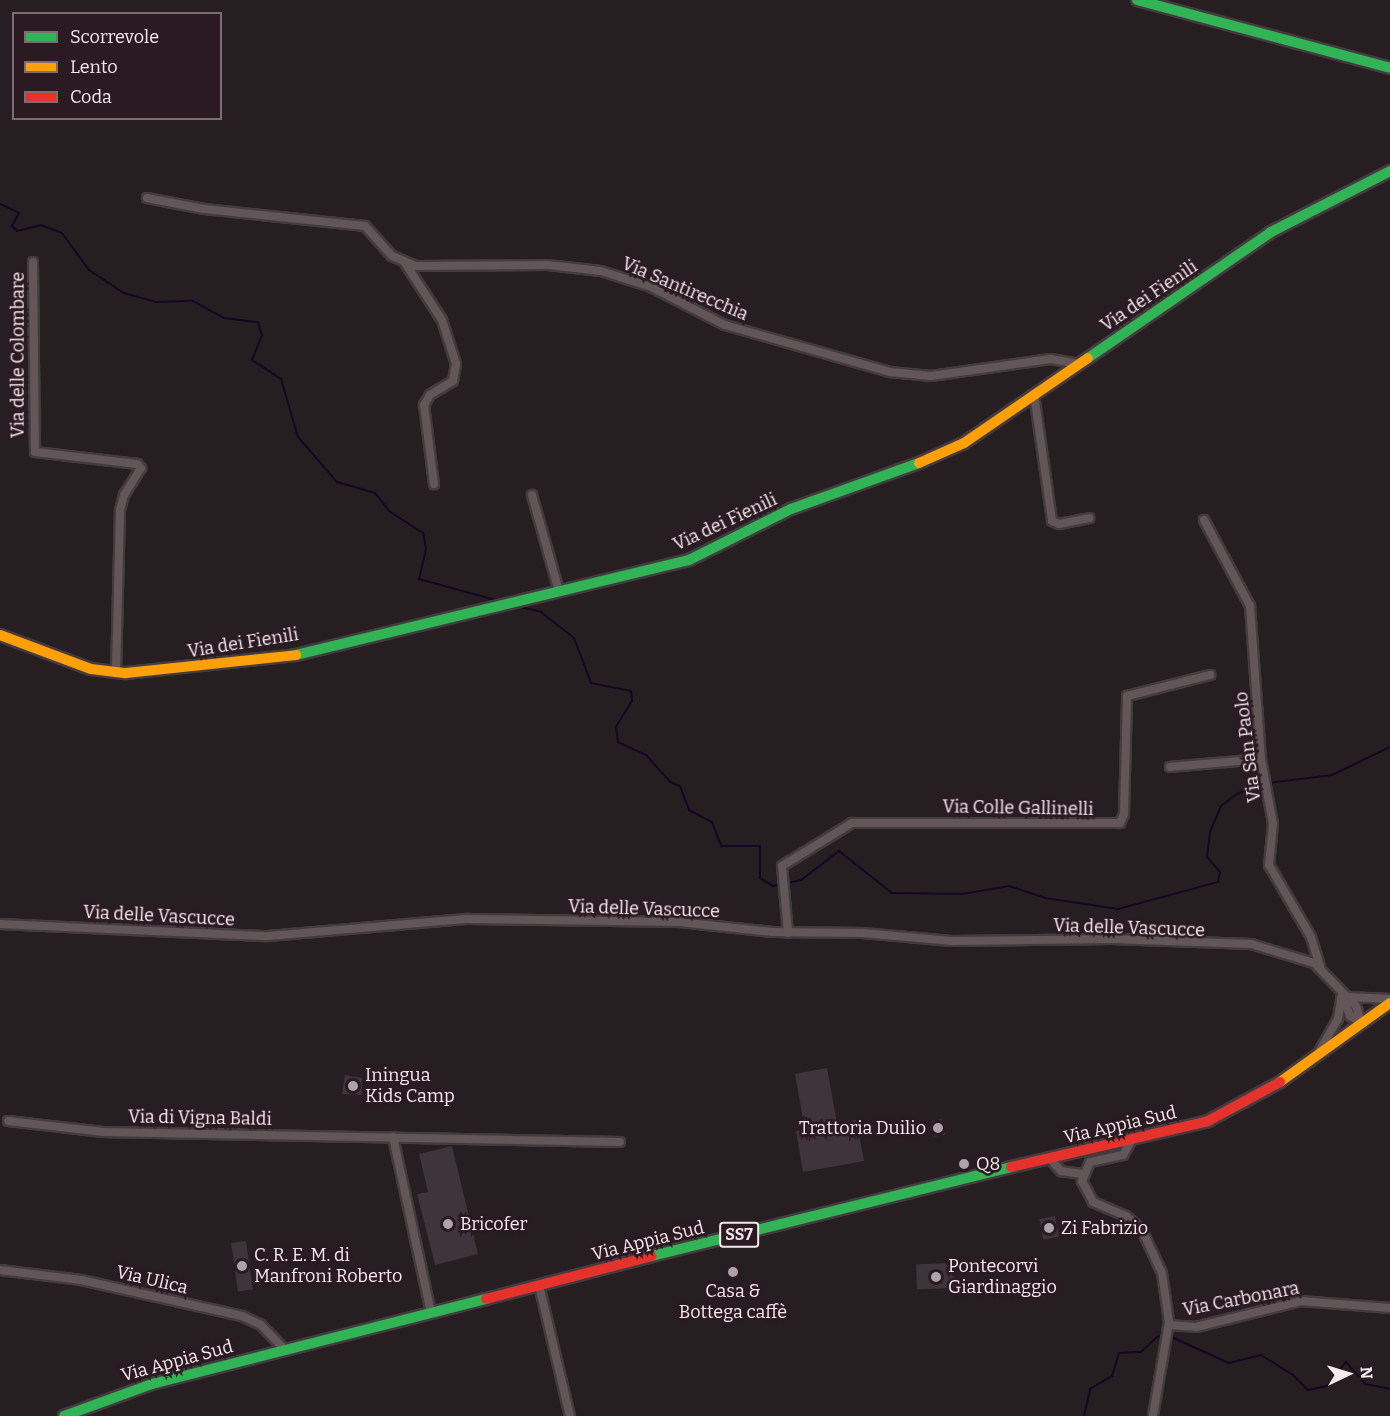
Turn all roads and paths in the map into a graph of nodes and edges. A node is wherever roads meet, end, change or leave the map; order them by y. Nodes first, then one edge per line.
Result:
1 (1137, 0) edge
2 (1390, 68) edge
3 (1390, 171) edge
4 (147, 198) dead end
5 (33, 261) dead end
6 (405, 263) junction
7 (1078, 364) junction
8 (1034, 394) junction
9 (434, 484) dead end
10 (532, 495) dead end
11 (1089, 518) dead end
12 (1204, 520) dead end
13 (559, 591) junction
14 (0, 635) edge
15 (116, 673) junction
16 (1210, 675) dead end
17 (1261, 759) junction
18 (1170, 767) dead end
19 (0, 924) edge
20 (788, 933) junction
21 (1321, 969) junction
22 (1342, 994) junction
23 (1390, 1001) edge
24 (1361, 1022) junction
25 (1319, 1051) junction
26 (8, 1121) dead end
27 (393, 1137) junction
28 (1132, 1139) junction
29 (620, 1142) dead end
30 (1049, 1158) junction
31 (1082, 1174) junction
32 (0, 1270) edge
33 (539, 1286) junction
34 (1390, 1308) edge
35 (431, 1313) junction
36 (1169, 1327) junction
37 (285, 1350) junction
38 (64, 1416) edge
39 (570, 1416) edge
40 (1153, 1416) edge

1 - 2 main road
3 - 7 main road, Via dei Fienili
4 - 6 street
5 - 15 street, Via delle Colombare
6 - 7 street, Via Santirecchia
6 - 9 street
7 - 8 main road, Via dei Fienili
8 - 11 street
8 - 13 main road, Via dei Fienili
10 - 13 street
12 - 17 street, Via San Paolo
13 - 15 main road, Via dei Fienili
14 - 15 main road, Via dei Fienili
16 - 20 street, Via Colle Gallinelli
17 - 18 street
17 - 21 street, Via San Paolo
19 - 20 street, Via delle Vascucce
20 - 21 street, Via delle Vascucce
21 - 22 street, Via delle Vascucce
22 - 23 street
22 - 24 street, Via delle Vascucce
22 - 25 street
23 - 24 main road, Via Appia Sud / SS7
24 - 25 main road, Via Appia Sud / SS7
25 - 28 main road, Via Appia Sud / SS7
26 - 27 street, Via di Vigna Baldi
27 - 29 street, Via di Vigna Baldi
27 - 35 street
28 - 30 main road, Via Appia Sud / SS7
28 - 31 street
30 - 31 street
30 - 33 main road, Via Appia Sud / SS7
31 - 36 street
32 - 37 street, Via Ulica
33 - 35 main road, Via Appia Sud / SS7
33 - 39 street
34 - 36 street, Via Carbonara
35 - 37 main road, Via Appia Sud / SS7
36 - 40 street
37 - 38 main road, Via Appia Sud / SS7

